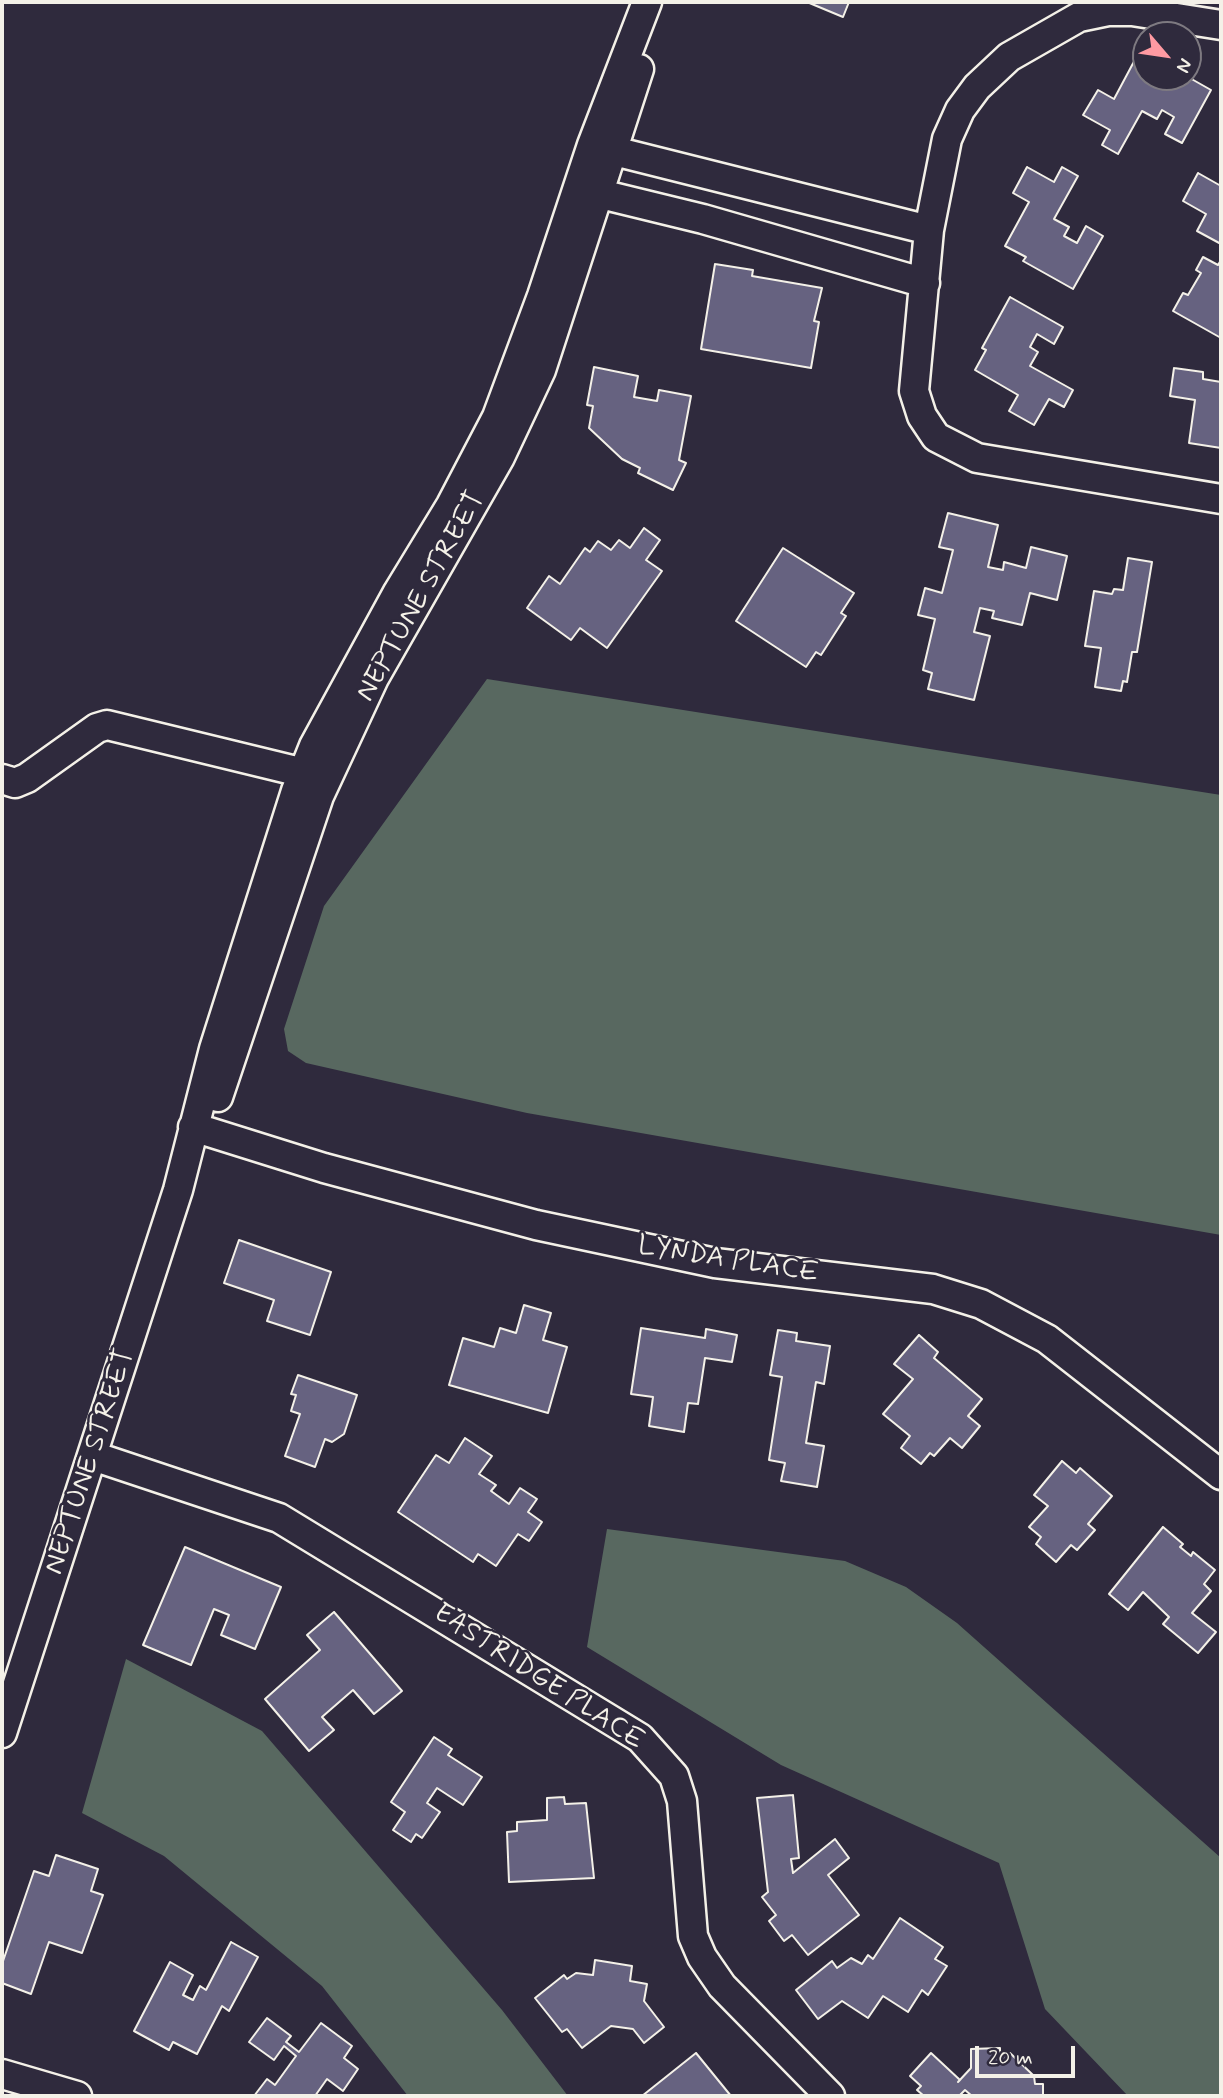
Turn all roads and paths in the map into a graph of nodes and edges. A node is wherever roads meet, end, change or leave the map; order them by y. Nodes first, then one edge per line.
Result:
1 (647, 2) edge
2 (654, 2) edge
3 (1221, 25) edge
4 (603, 149) junction
5 (588, 190) junction
6 (929, 230) junction
7 (925, 283) junction
8 (1221, 499) edge
9 (315, 775) junction
10 (2, 779) edge
11 (199, 1129) junction
12 (93, 1456) junction
13 (1221, 1475) edge
14 (8, 1692) edge
15 (2, 1734) edge
16 (2, 2074) edge
17 (77, 2096) edge
18 (830, 2096) edge

1 - 4 street, NEPTUNE STREET
2 - 4 street, NEPTUNE STREET
3 - 6 street
4 - 5 street, NEPTUNE STREET
4 - 6 street
5 - 7 street
5 - 9 street, NEPTUNE STREET
6 - 7 street
7 - 8 street
9 - 10 street
9 - 11 street, NEPTUNE STREET
11 - 12 street, NEPTUNE STREET
11 - 13 street, LYNDA PLACE
12 - 14 street, NEPTUNE STREET
12 - 18 street, EASTRIDGE PLACE
14 - 15 street, NEPTUNE STREET
16 - 17 street

